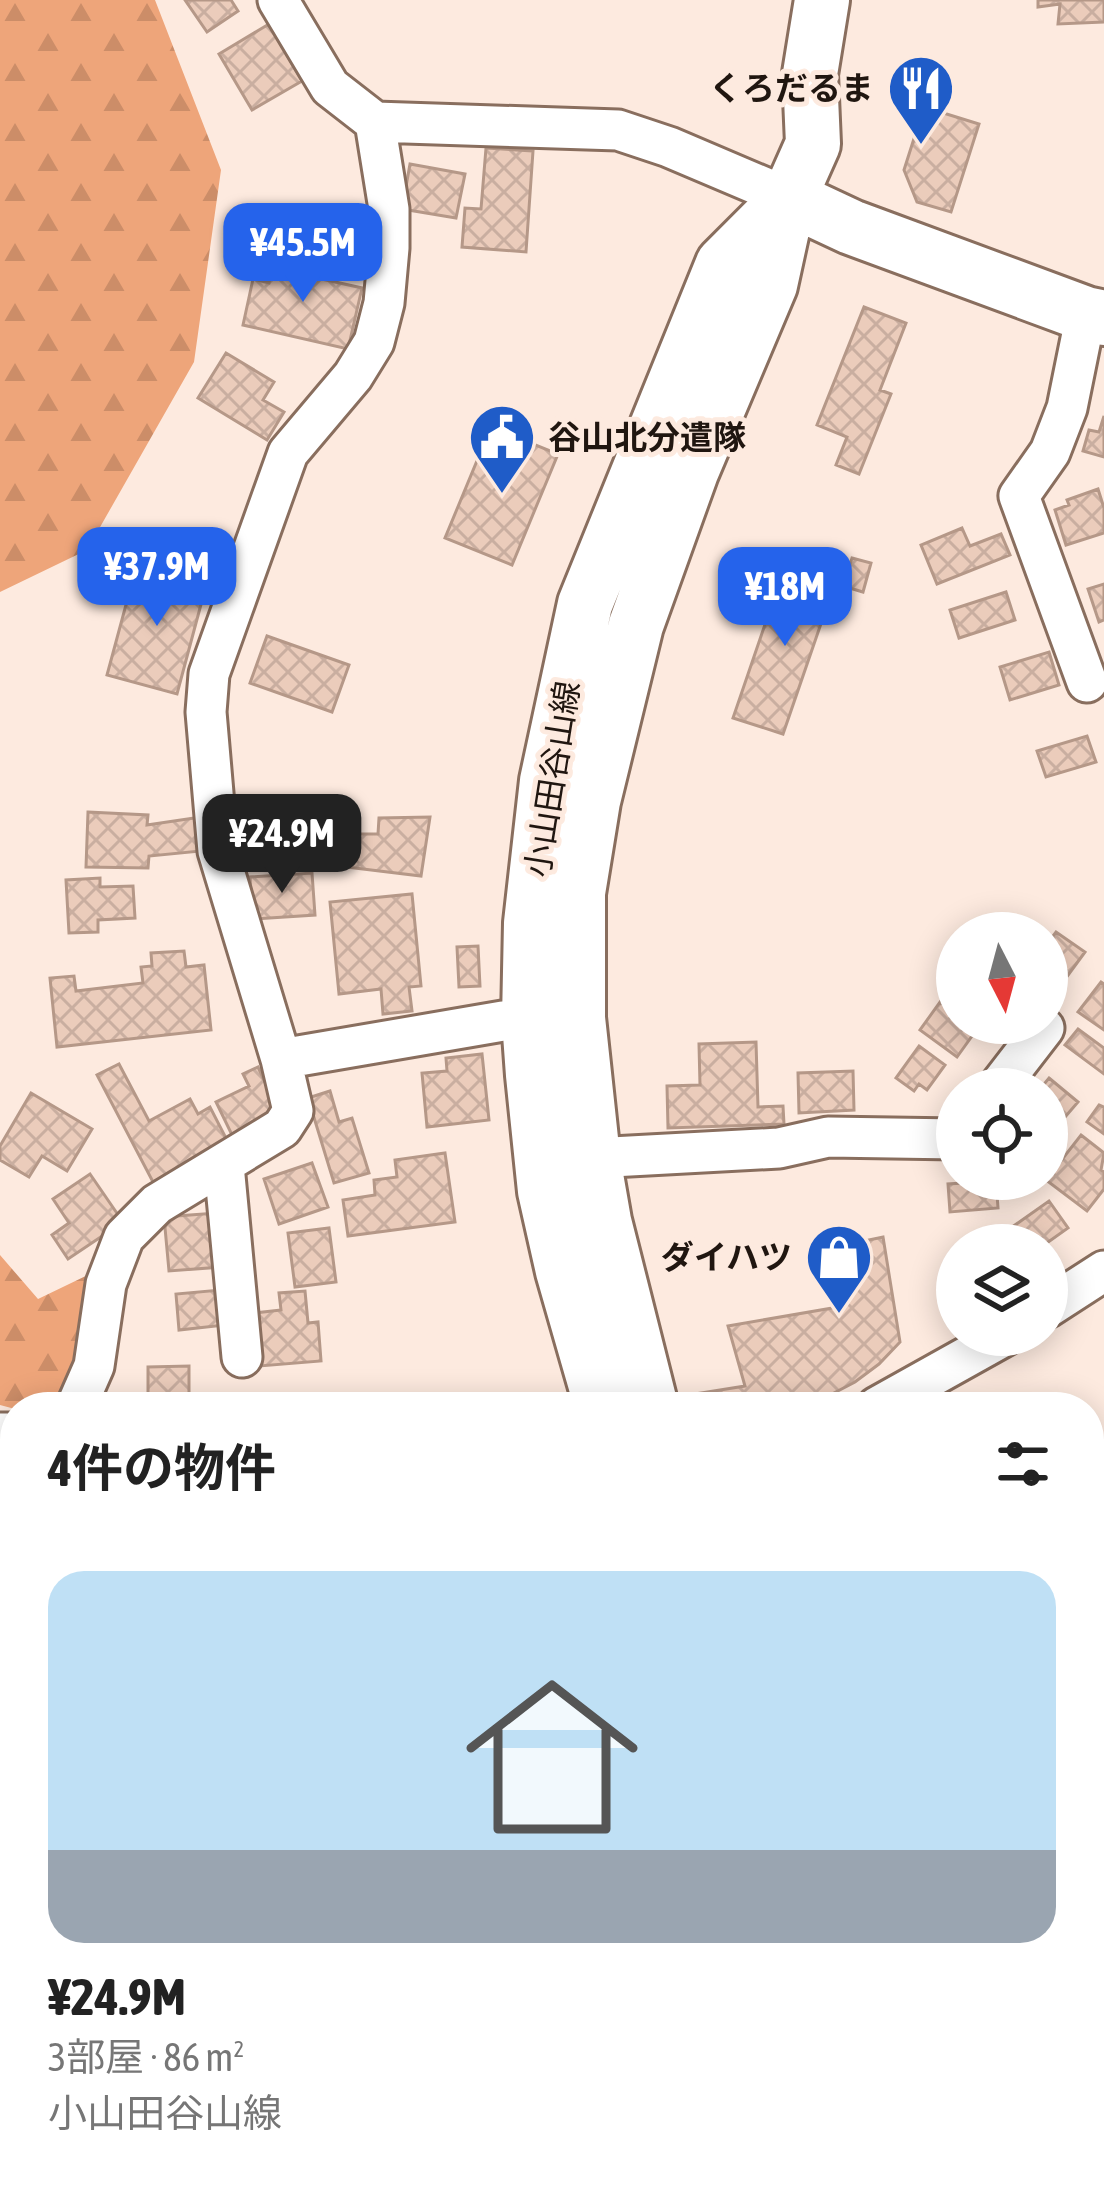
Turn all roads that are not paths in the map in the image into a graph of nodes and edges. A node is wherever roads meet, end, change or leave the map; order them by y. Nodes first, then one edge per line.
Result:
1 (278, 0) edge
2 (822, 0) edge
3 (375, 122) junction
4 (789, 199) junction
5 (1095, 316) edge
6 (1087, 682) dead end
7 (554, 1019) junction
8 (1032, 1044) edge
9 (281, 1059) junction
10 (1013, 1068) edge
11 (936, 1139) edge
12 (592, 1159) junction
13 (224, 1165) junction
14 (1104, 1271) edge
15 (1068, 1294) edge
16 (969, 1356) edge
17 (242, 1357) dead end
18 (83, 1392) edge
19 (598, 1392) edge
20 (647, 1392) edge
21 (905, 1392) edge

1 - 3 street
2 - 4 main road, 小山田谷山線
3 - 4 street
3 - 9 street
4 - 5 main road
4 - 7 main road, 小山田谷山線
5 - 6 street
7 - 9 street
7 - 12 main road, 小山田谷山線
7 - 19 main road, 小山田谷山線
8 - 10 street
9 - 13 street
11 - 12 street
12 - 20 main road, 小山田谷山線
13 - 17 street
13 - 18 street
14 - 15 street
16 - 21 street

